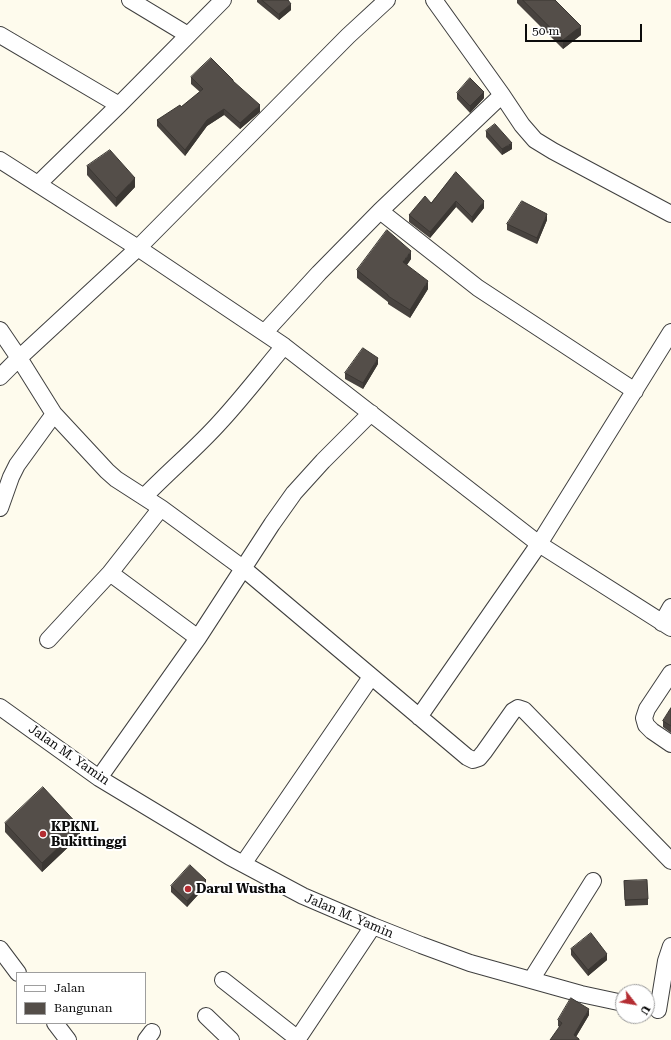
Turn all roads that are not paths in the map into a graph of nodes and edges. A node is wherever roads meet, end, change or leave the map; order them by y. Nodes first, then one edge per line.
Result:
1 (130, 0) edge
2 (222, 0) edge
3 (387, 0) edge
4 (434, 0) edge
5 (0, 35) edge
6 (188, 35) junction
7 (502, 95) junction
8 (119, 105) junction
9 (0, 160) edge
10 (38, 184) junction
11 (380, 211) junction
12 (671, 214) edge
13 (138, 248) junction
14 (0, 330) edge
15 (265, 332) junction
16 (671, 332) edge
17 (284, 346) junction
18 (19, 358) junction
19 (0, 377) edge
20 (635, 391) junction
21 (371, 413) junction
22 (54, 414) junction
23 (144, 497) junction
24 (0, 508) edge
25 (161, 508) junction
26 (538, 544) junction
27 (244, 569) junction
28 (110, 573) junction
29 (671, 607) edge
30 (667, 625) edge
31 (198, 638) junction
32 (48, 640) dead end
33 (671, 673) edge
34 (372, 677) junction
35 (0, 707) edge
36 (419, 717) junction
37 (671, 744) edge
38 (99, 778) junction
39 (671, 861) edge
40 (243, 864) junction
41 (593, 881) dead end
42 (373, 926) junction
43 (671, 946) edge
44 (0, 949) edge
45 (17, 972) edge
46 (223, 980) dead end
47 (531, 980) junction
48 (615, 1001) edge
49 (659, 1010) edge
50 (206, 1016) dead end
51 (56, 1024) edge
52 (68, 1040) edge
53 (231, 1040) edge
54 (298, 1040) edge

1 - 6 street
2 - 6 street
3 - 13 street
4 - 7 street
5 - 8 street
6 - 8 street
7 - 11 street
7 - 12 street
8 - 10 street
9 - 10 street
10 - 13 street
11 - 15 street
11 - 20 street
13 - 15 street
13 - 18 street
14 - 18 street
15 - 17 street
16 - 20 street
17 - 21 street
17 - 23 street
18 - 19 street
18 - 22 street
20 - 26 street
21 - 26 street
21 - 27 street
22 - 23 street
22 - 24 street
23 - 25 street
25 - 27 street
25 - 28 street
26 - 30 street
26 - 36 street
27 - 31 street
27 - 34 street
28 - 31 street
28 - 32 street
29 - 30 street
31 - 38 street
33 - 37 street
34 - 36 street
34 - 40 street
35 - 38 street, Jalan M. Yamin
36 - 39 street
38 - 40 street, Jalan M. Yamin
40 - 42 street, Jalan M. Yamin
41 - 47 street
42 - 47 street, Jalan M. Yamin
42 - 54 street
43 - 49 street
44 - 45 street
46 - 54 street
47 - 48 street, Jalan M. Yamin
50 - 53 street
51 - 52 street

